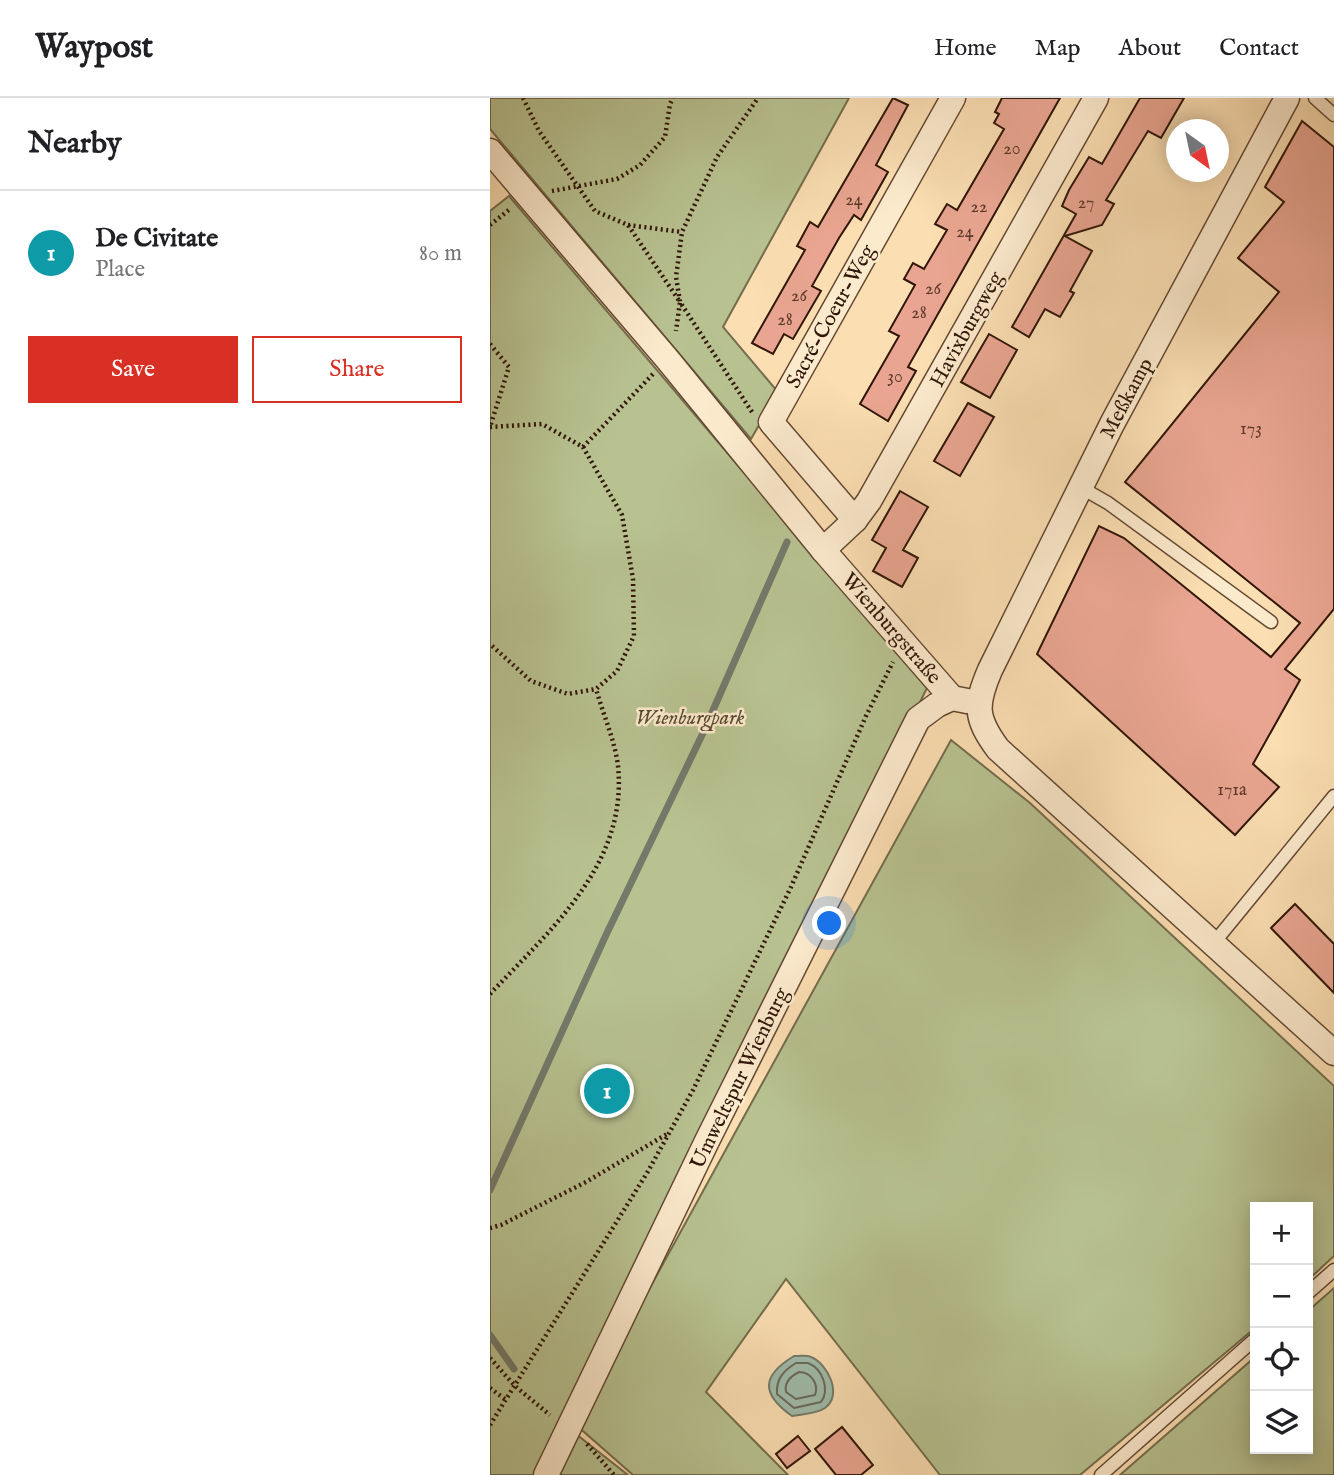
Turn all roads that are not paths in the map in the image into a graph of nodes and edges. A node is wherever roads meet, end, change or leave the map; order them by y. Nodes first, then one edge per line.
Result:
1 (953, 98) edge
2 (1096, 98) edge
3 (1287, 98) edge
4 (1315, 98) edge
5 (1334, 115) edge
6 (490, 151) edge
7 (1080, 487) junction
8 (855, 520) junction
9 (823, 550) junction
10 (1270, 622) dead end
11 (952, 698) junction
12 (978, 704) junction
13 (1334, 796) edge
14 (1213, 944) junction
15 (1328, 1043) edge
16 (1334, 1270) edge
17 (1313, 1289) edge
18 (1250, 1343) edge
19 (546, 1475) edge
20 (1101, 1475) edge

1 - 8 street, Sacré-Coeur-Weg
2 - 8 street, Havixburgweg
3 - 7 street, Meßkamp
4 - 5 lane
6 - 9 street, Wienburgstraße
7 - 10 lane
7 - 12 street, Meßkamp
8 - 9 street, Havixburgweg
9 - 11 street, Wienburgstraße
11 - 12 street, Wienburgstraße
11 - 19 street, Umweltspur Wienburg
12 - 14 street
13 - 14 lane
14 - 15 street
16 - 17 lane
18 - 20 lane

